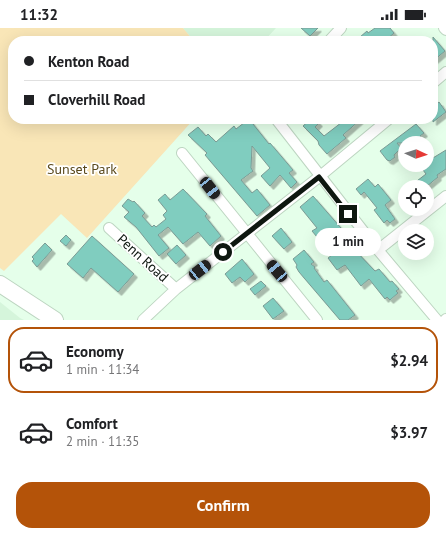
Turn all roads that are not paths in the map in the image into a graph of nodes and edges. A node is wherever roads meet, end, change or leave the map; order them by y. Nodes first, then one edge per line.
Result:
1 (341, 28) edge
2 (334, 36) edge
3 (446, 72) edge
4 (438, 79) edge
5 (280, 124) edge
6 (383, 124) edge
7 (182, 153) dead end
8 (319, 177) junction
9 (446, 196) edge
10 (109, 228) dead end
11 (246, 234) junction
12 (378, 250) junction
13 (0, 284) edge
14 (176, 289) junction
15 (55, 320) edge
16 (143, 320) edge
17 (317, 320) edge
18 (437, 320) edge

1 - 2 street
3 - 4 street
5 - 8 street
6 - 8 street
7 - 11 street
8 - 11 street
8 - 12 street
9 - 12 street
10 - 14 street, Penn Road
11 - 14 street
11 - 17 street
12 - 18 street
13 - 15 main road
14 - 16 street

